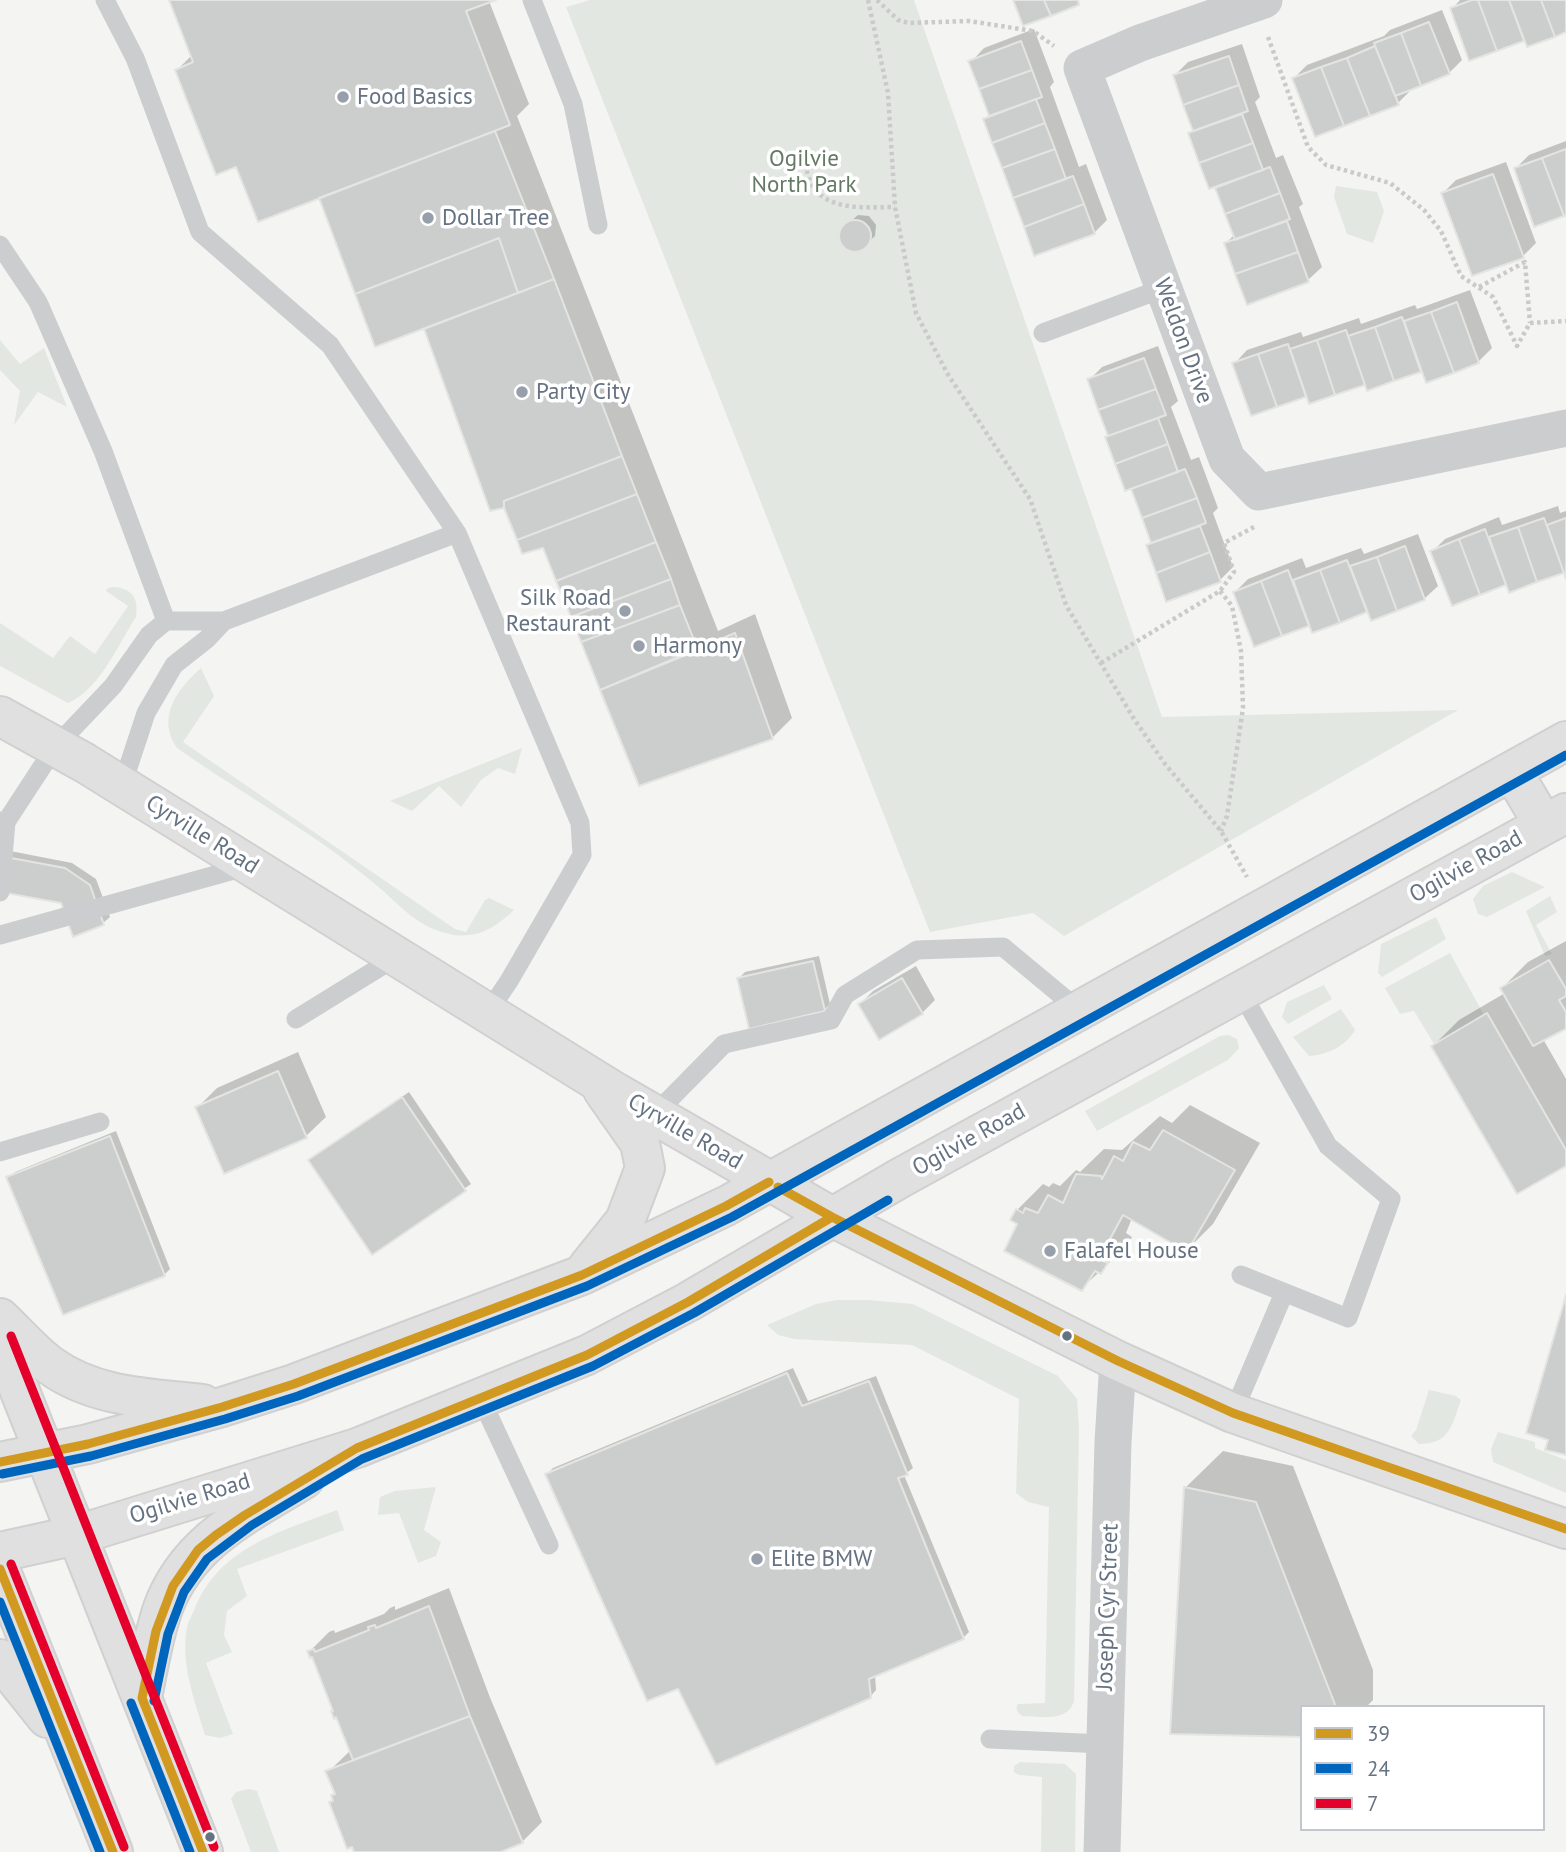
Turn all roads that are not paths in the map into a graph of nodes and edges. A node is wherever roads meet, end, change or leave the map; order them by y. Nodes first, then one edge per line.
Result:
1 (105, 0) edge
2 (532, 0) edge
3 (1260, 2) edge
4 (598, 225) dead end
5 (0, 245) edge
6 (1164, 288) junction
7 (1043, 333) dead end
8 (1566, 428) edge
9 (457, 533) junction
10 (166, 621) junction
11 (224, 621) junction
12 (0, 716) edge
13 (1566, 741) edge
14 (55, 747) junction
15 (1511, 771) junction
16 (122, 786) junction
17 (1555, 819) edge
18 (3, 821) edge
19 (251, 865) junction
20 (0, 892) edge
21 (0, 935) edge
22 (398, 956) junction
23 (1241, 992) junction
24 (1080, 1011) junction
25 (488, 1012) junction
26 (296, 1019) dead end
27 (597, 1080) junction
28 (654, 1115) junction
29 (100, 1122) dead end
30 (0, 1152) edge
31 (769, 1182) junction
32 (832, 1217) junction
33 (582, 1275) junction
34 (1241, 1275) dead end
35 (1284, 1293) junction
36 (0, 1318) edge
37 (0, 1341) edge
38 (1118, 1362) junction
39 (481, 1399) junction
40 (222, 1407) junction
41 (1233, 1413) junction
42 (357, 1448) junction
43 (44, 1454) junction
44 (0, 1462) edge
45 (1566, 1529) edge
46 (77, 1535) junction
47 (549, 1545) dead end
48 (0, 1552) edge
49 (0, 1569) edge
50 (0, 1659) edge
51 (142, 1698) junction
52 (990, 1739) dead end
53 (1104, 1744) junction
54 (74, 1753) junction
55 (113, 1852) edge
56 (203, 1852) edge
57 (1101, 1852) edge

1 - 9 lane
2 - 4 lane
3 - 6 street, Weldon Drive
5 - 10 lane
6 - 7 lane
6 - 8 street, Weldon Drive
9 - 11 lane
9 - 25 lane
10 - 11 lane
10 - 14 lane
11 - 16 lane
12 - 14 main road, Cyrville Road
13 - 15 main road
14 - 16 main road, Cyrville Road
14 - 18 lane
15 - 17 main road
15 - 24 main road
16 - 19 main road, Cyrville Road
17 - 23 main road, Ogilvie Road
18 - 20 lane
19 - 21 lane
19 - 22 main road, Cyrville Road
22 - 25 main road, Cyrville Road
22 - 26 lane
23 - 32 main road, Ogilvie Road
23 - 35 lane
24 - 28 lane
24 - 31 main road
25 - 27 main road, Cyrville Road
27 - 28 main road, Cyrville Road
27 - 33 main road
28 - 31 main road, Cyrville Road
29 - 30 lane
31 - 32 main road, Cyrville Road
31 - 33 main road
32 - 38 main road, Cyrville Road
32 - 39 main road, Ogilvie Road
33 - 40 main road
34 - 35 lane
35 - 41 lane
36 - 40 main road
37 - 43 main road
38 - 41 main road, Cyrville Road
38 - 53 street, Joseph Cyr Street
39 - 42 main road, Ogilvie Road
39 - 47 lane
40 - 43 main road
41 - 45 main road, Cyrville Road
42 - 46 main road, Ogilvie Road
42 - 51 main road
43 - 44 main road
43 - 46 main road
46 - 48 main road, Ogilvie Road
46 - 51 main road
49 - 54 main road
50 - 54 main road
51 - 56 main road
52 - 53 lane
53 - 57 street, Joseph Cyr Street
54 - 55 main road

